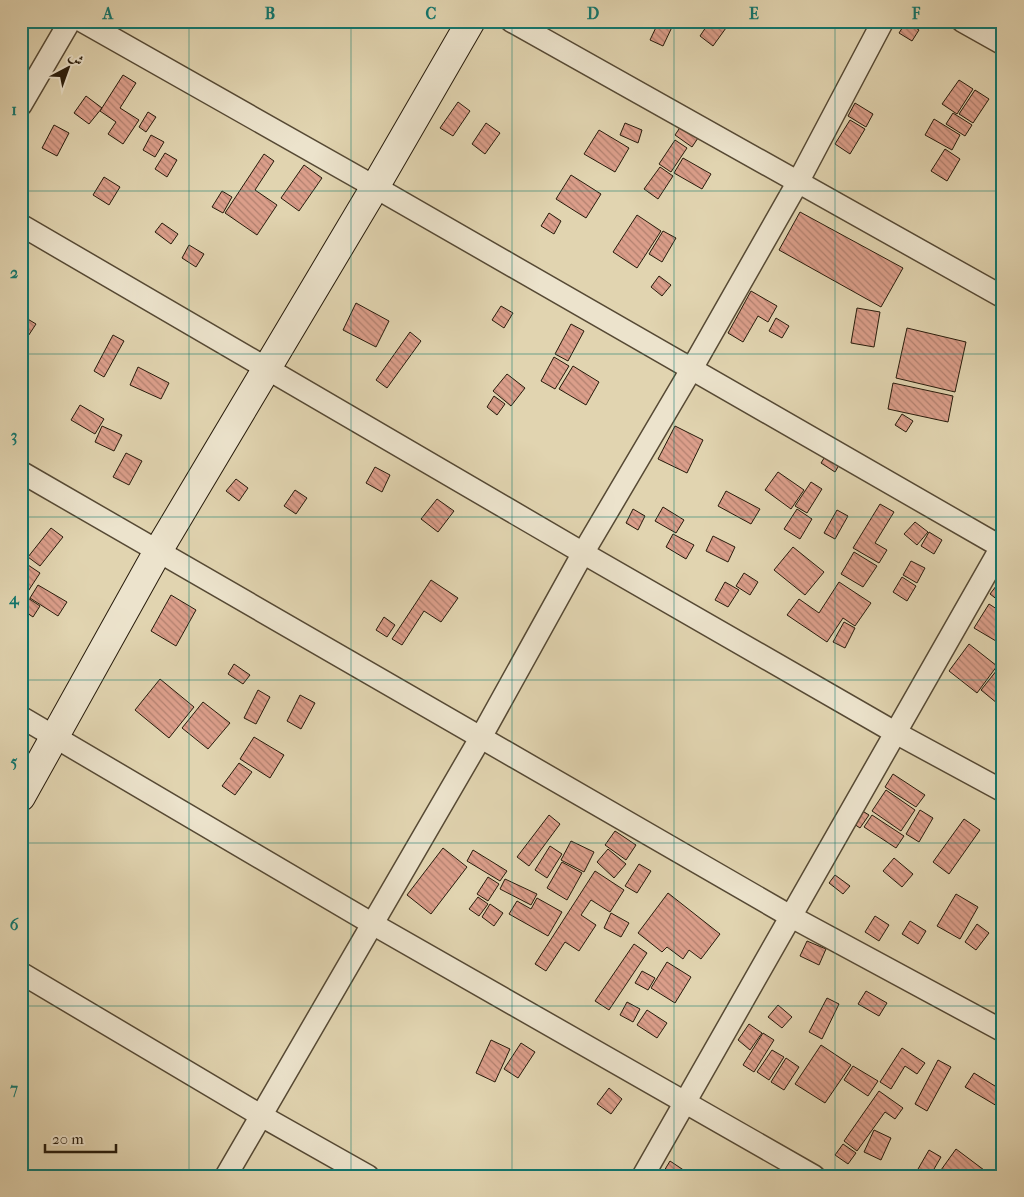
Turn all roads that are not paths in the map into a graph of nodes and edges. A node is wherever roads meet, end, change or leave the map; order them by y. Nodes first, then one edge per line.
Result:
1 (70, 21) edge
2 (82, 21) edge
3 (471, 21) edge
4 (511, 21) edge
5 (884, 21) edge
6 (962, 21) edge
7 (1003, 44) edge
8 (21, 105) edge
9 (798, 182) junction
10 (375, 187) junction
11 (21, 225) edge
12 (1003, 297) edge
13 (267, 369) junction
14 (692, 370) junction
15 (21, 472) edge
16 (1002, 546) edge
17 (158, 551) junction
18 (583, 553) junction
19 (21, 717) edge
20 (896, 733) junction
21 (55, 736) junction
22 (481, 736) junction
23 (1003, 791) edge
24 (21, 797) edge
25 (790, 916) junction
26 (372, 923) junction
27 (21, 972) edge
28 (1003, 1031) edge
29 (685, 1104) junction
30 (260, 1115) junction
31 (226, 1176) edge
32 (368, 1176) edge
33 (643, 1176) edge
34 (814, 1176) edge

1 - 8 street
2 - 10 street
3 - 10 street
4 - 9 street
5 - 9 street
6 - 7 street
9 - 12 street
9 - 14 street
10 - 13 street
10 - 14 street
11 - 13 street
13 - 17 street
13 - 18 street
14 - 16 street
14 - 18 street
15 - 17 street
16 - 20 street
17 - 21 street
17 - 22 street
18 - 20 street
18 - 22 street
19 - 21 street
20 - 23 street
20 - 25 street
21 - 24 street
21 - 26 street
22 - 25 street
22 - 26 street
25 - 28 street
25 - 29 street
26 - 29 street
26 - 30 street
27 - 30 street
29 - 33 street
29 - 34 street
30 - 31 street
30 - 32 street

